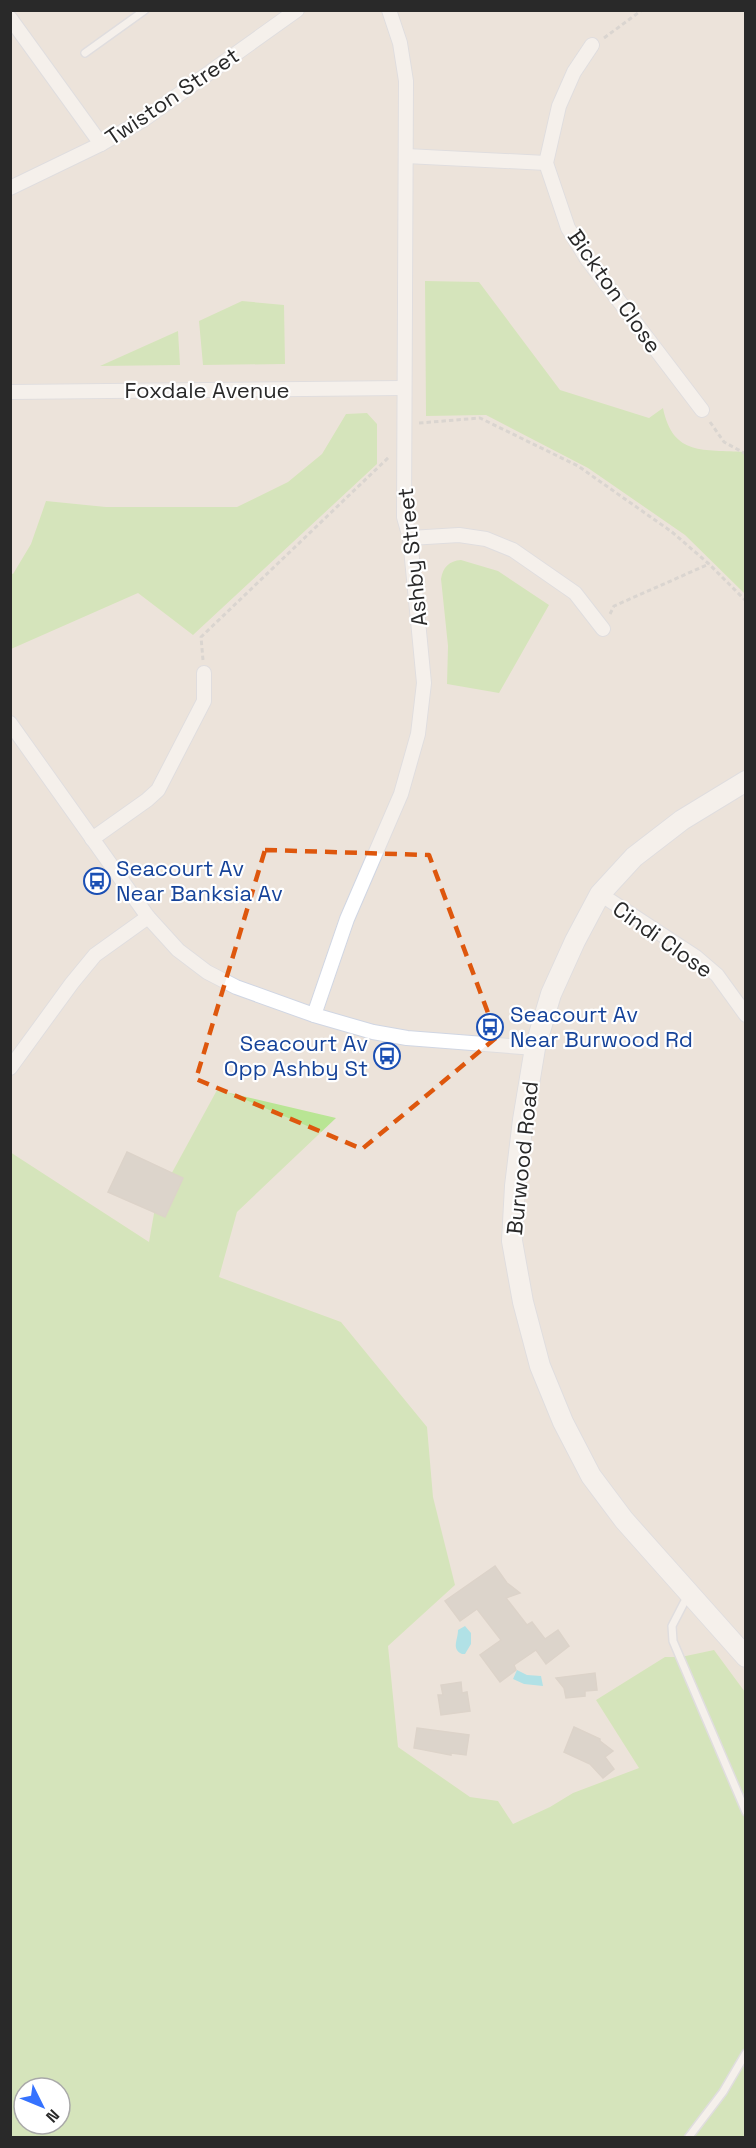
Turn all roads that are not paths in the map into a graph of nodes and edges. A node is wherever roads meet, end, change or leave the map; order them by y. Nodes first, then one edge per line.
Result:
1 (145, 10) edge
2 (297, 10) edge
3 (389, 10) edge
4 (10, 18) edge
5 (592, 45) road end
6 (85, 53) dead end
7 (101, 144) junction
8 (406, 156) junction
9 (546, 163) junction
10 (10, 188) edge
11 (403, 388) junction
12 (10, 392) edge
13 (702, 410) road end
14 (410, 538) junction
15 (603, 629) road end
16 (204, 673) road end
17 (10, 723) edge
18 (746, 781) edge
19 (92, 839) junction
20 (600, 894) junction
21 (148, 917) junction
22 (314, 1015) junction
23 (746, 1015) edge
24 (535, 1048) junction
25 (10, 1068) edge
26 (689, 1593) junction
27 (746, 1657) edge
28 (746, 1812) edge
29 (746, 2052) edge
30 (688, 2138) edge

1 - 6 lane
2 - 7 street, Twiston Street
3 - 8 street, Ashby Street
4 - 7 street
5 - 9 street
7 - 10 street, Twiston Street
8 - 9 street
8 - 11 street, Ashby Street
9 - 13 street, Bickton Close
11 - 12 street, Foxdale Avenue
11 - 14 street, Ashby Street
14 - 15 street
14 - 22 street, Ashby Street
16 - 19 street
17 - 19 street
18 - 20 main road, Burwood Road
19 - 21 street
20 - 23 street, Cindi Close
20 - 24 main road, Burwood Road
21 - 22 street
21 - 25 street
22 - 24 street
24 - 26 main road, Burwood Road
26 - 27 main road, Burwood Road
26 - 28 lane
29 - 30 lane

